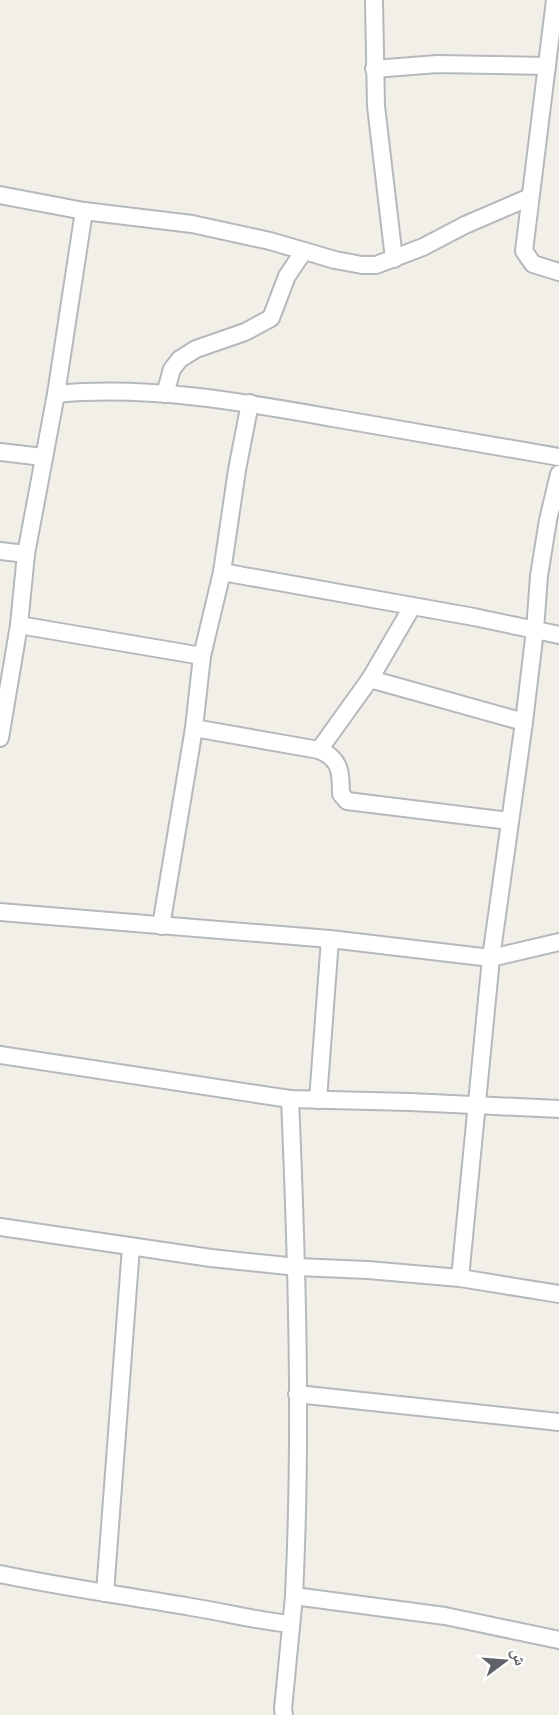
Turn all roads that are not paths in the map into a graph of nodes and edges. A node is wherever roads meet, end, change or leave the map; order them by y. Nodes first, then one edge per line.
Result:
1 (374, 0) edge
2 (555, 0) edge
3 (547, 66) junction
4 (374, 69) junction
5 (0, 195) edge
6 (530, 197) junction
7 (84, 211) junction
8 (304, 251) junction
9 (394, 259) junction
10 (559, 272) edge
11 (56, 394) junction
12 (165, 394) junction
13 (250, 404) junction
14 (0, 452) edge
15 (43, 457) junction
16 (559, 457) edge
17 (559, 474) edge
18 (0, 551) edge
19 (26, 554) junction
20 (222, 572) junction
21 (412, 607) junction
22 (19, 625) junction
23 (535, 630) junction
24 (559, 635) edge
25 (202, 656) junction
26 (370, 679) junction
27 (524, 722) junction
28 (194, 728) junction
29 (1, 729) edge
30 (319, 750) junction
31 (510, 821) junction
32 (0, 912) edge
33 (161, 926) junction
34 (330, 939) junction
35 (559, 942) edge
36 (491, 958) junction
37 (0, 1055) edge
38 (290, 1099) junction
39 (318, 1100) junction
40 (477, 1104) junction
41 (559, 1109) edge
42 (0, 1227) edge
43 (131, 1247) junction
44 (297, 1267) junction
45 (460, 1278) junction
46 (559, 1294) edge
47 (297, 1394) junction
48 (559, 1422) edge
49 (0, 1574) edge
50 (105, 1593) junction
51 (294, 1596) junction
52 (291, 1624) junction
53 (559, 1640) edge
54 (284, 1715) edge

1 - 4 street
2 - 3 street
3 - 4 street
3 - 6 street
4 - 9 street
5 - 7 street
6 - 9 street
6 - 10 street
7 - 8 street
7 - 11 street
8 - 9 street
8 - 12 street
11 - 12 street
11 - 15 street
12 - 13 street
13 - 16 street
13 - 20 street
14 - 15 street
15 - 19 street
17 - 23 street
18 - 19 street
19 - 22 street
20 - 21 street
20 - 25 street
21 - 23 street
21 - 26 street
22 - 25 street
22 - 29 street
23 - 24 street
23 - 27 street
25 - 28 street
26 - 27 street
26 - 30 street
27 - 31 street
28 - 30 street
28 - 33 street
30 - 31 street
31 - 36 street
32 - 33 street
33 - 34 street
34 - 36 street
34 - 39 street
35 - 36 street
36 - 40 street
37 - 38 street
38 - 39 street
38 - 44 street
39 - 40 street
40 - 41 street
40 - 45 street
42 - 43 street
43 - 44 street
43 - 50 street
44 - 45 street
44 - 47 street
45 - 46 street
47 - 48 street
47 - 51 street
49 - 50 street
50 - 52 street
51 - 52 street
51 - 53 street
52 - 54 street

